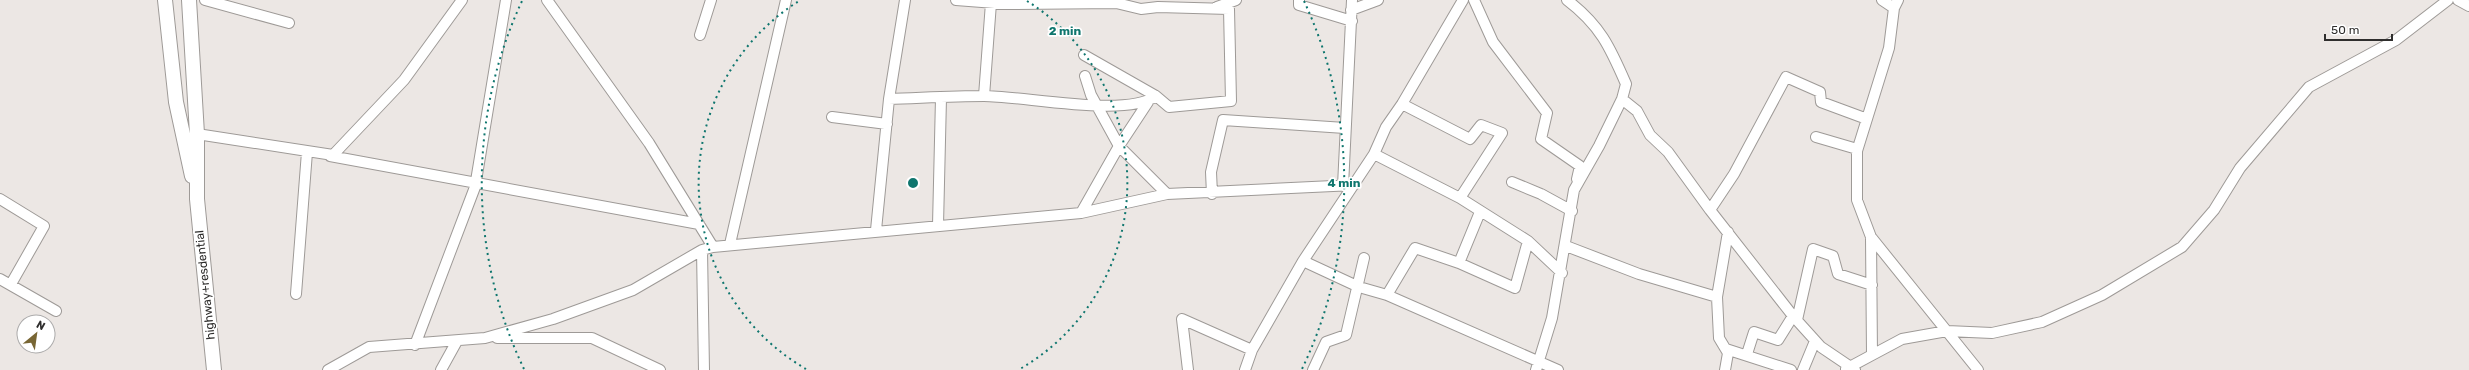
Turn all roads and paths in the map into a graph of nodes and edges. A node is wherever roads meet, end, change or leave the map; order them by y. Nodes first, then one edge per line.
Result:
1 (165, 0) edge
2 (189, 0) edge
3 (205, 0) edge
4 (462, 0) edge
5 (506, 0) edge
6 (547, 0) edge
7 (711, 0) edge
8 (786, 0) edge
9 (905, 0) edge
10 (956, 0) edge
11 (1236, 0) edge
12 (1299, 0) edge
13 (1378, 0) edge
14 (1463, 0) edge
15 (1474, 0) edge
16 (1567, 0) edge
17 (1882, 0) edge
18 (2448, 0) edge
19 (2458, 0) edge
20 (1010, 1) edge
21 (1116, 2) edge
22 (991, 3) junction
23 (1162, 4) edge
24 (1896, 4) edge
25 (1197, 5) edge
26 (1351, 5) edge
27 (2469, 6) edge
28 (1209, 9) junction
29 (1352, 21) junction
30 (289, 23) dead end
31 (700, 35) dead end
32 (1084, 55) dead end
33 (1085, 76) dead end
34 (984, 96) junction
35 (941, 98) junction
36 (889, 99) junction
37 (1152, 99) junction
38 (1622, 99) junction
39 (1402, 104) junction
40 (1098, 107) junction
41 (832, 118) dead end
42 (1867, 119) junction
43 (887, 124) junction
44 (1345, 128) junction
45 (197, 134) junction
46 (1816, 137) dead end
47 (1119, 146) junction
48 (1857, 150) junction
49 (307, 152) junction
50 (1374, 154) junction
51 (330, 156) junction
52 (1512, 182) dead end
53 (476, 183) junction
54 (1349, 185) junction
55 (1574, 190) junction
56 (1167, 194) junction
57 (1212, 194) junction
58 (1460, 198) junction
59 (0, 199) edge
60 (197, 199) junction
61 (1710, 210) junction
62 (1572, 211) junction
63 (1480, 212) junction
64 (1081, 213) junction
65 (699, 224) junction
66 (938, 225) junction
67 (876, 230) junction
68 (1728, 232) junction
69 (1871, 237) junction
70 (1528, 241) junction
71 (730, 244) junction
72 (1566, 246) junction
73 (713, 247) junction
74 (702, 250) junction
75 (1364, 258) dead end
76 (1303, 261) junction
77 (1459, 263) junction
78 (1562, 273) junction
79 (0, 279) edge
80 (11, 284) junction
81 (1872, 285) junction
82 (1359, 287) junction
83 (296, 294) dead end
84 (1387, 295) junction
85 (1717, 297) junction
86 (56, 311) dead end
87 (1795, 318) junction
88 (1948, 331) junction
89 (485, 338) junction
90 (1814, 341) junction
91 (457, 342) junction
92 (415, 345) junction
93 (1726, 349) junction
94 (1252, 350) junction
95 (1747, 354) junction
96 (1872, 355) junction
97 (1538, 366) edge
98 (1850, 369) edge
99 (214, 370) edge
100 (328, 370) edge
101 (441, 370) edge
102 (660, 370) edge
103 (704, 370) edge
104 (1188, 370) edge
105 (1245, 370) edge
106 (1314, 370) edge
107 (1558, 370) edge
108 (1725, 370) edge
109 (1790, 370) edge
110 (1803, 370) edge
111 (1978, 370) edge

1 - 60 highway
2 - 45 highway
3 - 30 street
4 - 51 street
5 - 53 street
6 - 65 street
7 - 31 street
8 - 71 street
9 - 36 street
10 - 22 street
11 - 28 street
12 - 29 street
13 - 26 street
14 - 39 street
15 - 55 street
16 - 38 street
17 - 24 street
18 - 88 street
19 - 27 street
20 - 21 street
20 - 22 street
21 - 23 street
22 - 34 street
23 - 25 street
24 - 42 street
25 - 28 street
26 - 29 street
28 - 37 street
29 - 44 street
32 - 37 street
33 - 40 street
34 - 35 street
34 - 40 street
35 - 36 street
35 - 66 street
36 - 43 street
37 - 40 street
37 - 47 street
38 - 55 street
38 - 61 street
39 - 50 street
39 - 58 street
40 - 47 street
41 - 43 street
42 - 48 street
42 - 61 street
43 - 67 street
44 - 54 street
44 - 57 street
45 - 49 street
45 - 60 highway
46 - 48 street
47 - 56 street
47 - 64 street
48 - 69 street
49 - 51 street
49 - 83 street
50 - 54 street
50 - 58 street
51 - 53 street
52 - 62 street
53 - 65 street
53 - 92 street
54 - 57 street
54 - 76 street
55 - 62 street
56 - 57 street
56 - 64 street
58 - 63 street
59 - 80 street
60 - 99 highway, highway+resdential
61 - 68 street
62 - 72 street
63 - 70 street
63 - 77 street
64 - 66 street
65 - 73 street
66 - 67 street
67 - 71 street
68 - 85 street
68 - 87 street
69 - 81 street
69 - 88 street
70 - 77 street
70 - 78 street
71 - 73 street
72 - 78 street
72 - 85 street
73 - 74 street
74 - 89 street
74 - 103 street
75 - 82 street
76 - 82 street
76 - 94 street
77 - 84 street
78 - 97 street
79 - 80 street
80 - 86 street
81 - 87 street
81 - 96 street
82 - 84 street
82 - 106 street
84 - 97 street
85 - 93 street
87 - 90 street
87 - 95 street
88 - 96 street
88 - 111 street
89 - 91 street
89 - 102 street
90 - 98 street
90 - 110 street
91 - 92 street
91 - 101 street
92 - 100 street
93 - 95 street
93 - 108 street
94 - 104 street
94 - 105 street
95 - 109 street
96 - 98 street
97 - 107 street

